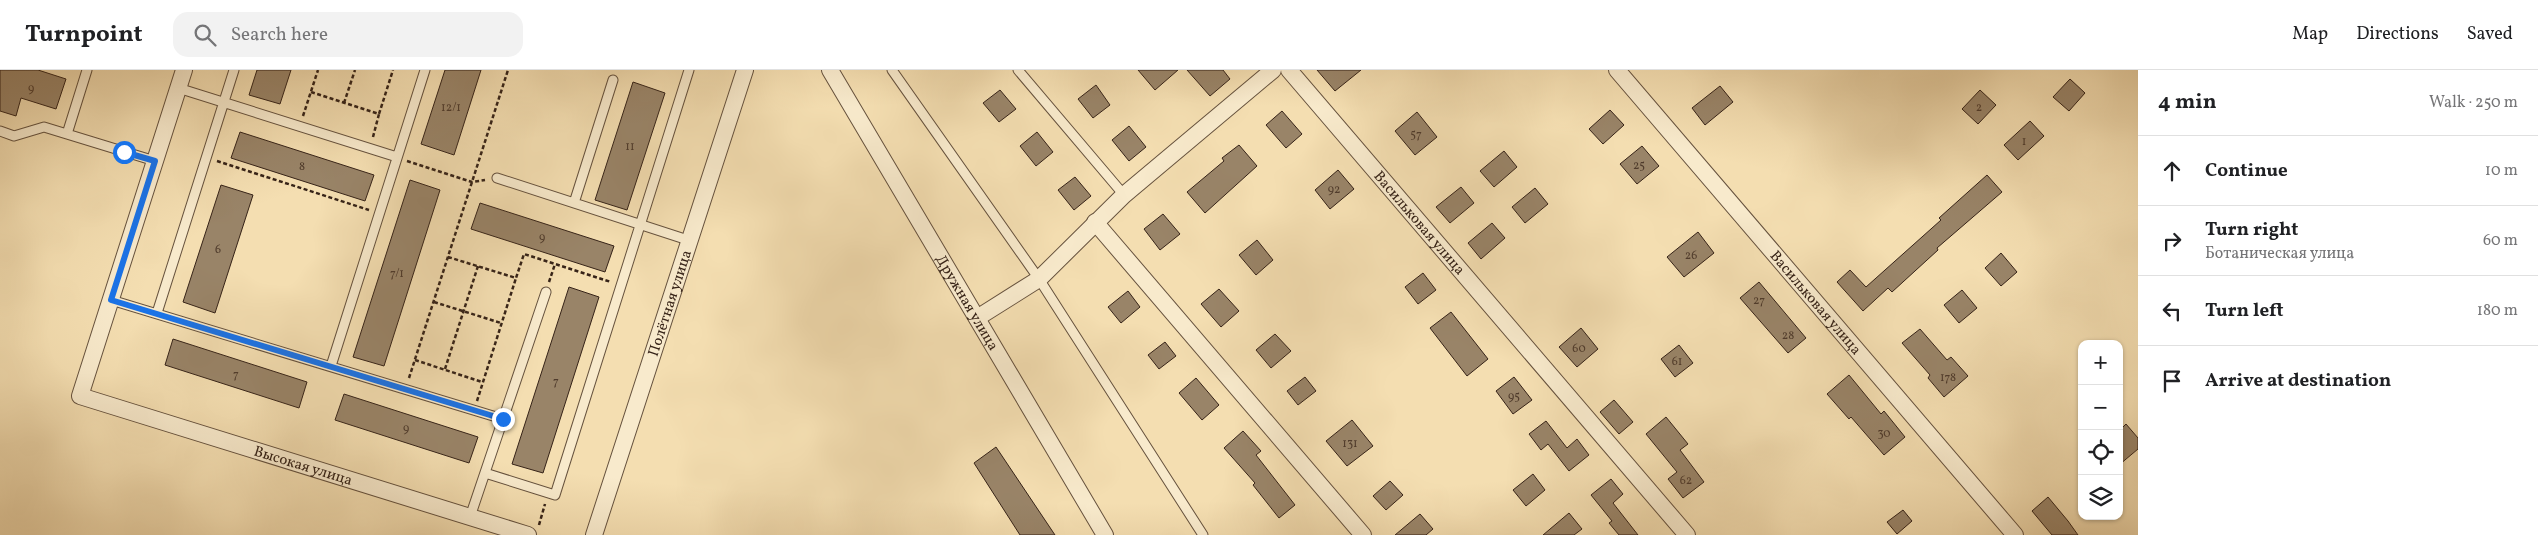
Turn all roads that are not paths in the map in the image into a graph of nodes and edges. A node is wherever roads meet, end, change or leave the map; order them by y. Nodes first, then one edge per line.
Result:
1 (87, 70) edge
2 (184, 70) edge
3 (234, 70) edge
4 (424, 70) edge
5 (689, 70) edge
6 (745, 70) edge
7 (830, 70) edge
8 (892, 70) edge
9 (1018, 70) edge
10 (1274, 70) edge
11 (1289, 70) edge
12 (1617, 70) edge
13 (613, 80) dead end
14 (178, 88) junction
15 (224, 103) junction
16 (0, 131) edge
17 (66, 134) junction
18 (397, 157) junction
19 (155, 161) junction
20 (496, 178) road end
21 (1124, 195) junction
22 (574, 203) junction
23 (1095, 222) junction
24 (640, 224) junction
25 (691, 241) junction
26 (1039, 279) junction
27 (546, 292) road end
28 (111, 300) junction
29 (157, 313) junction
30 (977, 318) junction
31 (331, 366) junction
32 (503, 419) junction
33 (485, 473) junction
34 (470, 517) junction
35 (533, 531) edge
36 (594, 535) edge
37 (1105, 535) edge
38 (1203, 535) edge
39 (1363, 535) edge
40 (1687, 535) edge
41 (2015, 535) edge

1 - 17 lane
2 - 14 street
3 - 15 lane
4 - 18 lane
5 - 24 lane
6 - 25 street, Полётная улица
7 - 30 street, Дружная улица
8 - 26 lane
9 - 21 lane
10 - 21 street
11 - 40 street, Васильковая улица
12 - 41 street, Васильковая улица
13 - 22 lane
14 - 15 lane
14 - 19 street
15 - 18 lane
15 - 29 lane
16 - 17 lane
17 - 19 lane
18 - 31 lane
19 - 28 street
20 - 22 lane
21 - 23 street
22 - 24 lane
23 - 26 street
23 - 39 street
24 - 25 lane
24 - 33 lane
25 - 36 street, Полётная улица
26 - 30 street
26 - 38 lane
27 - 32 lane
28 - 29 lane
28 - 34 street, Высокая улица
29 - 31 lane
30 - 37 street, Дружная улица
31 - 32 lane
32 - 33 lane
33 - 34 lane
34 - 35 street, Высокая улица

